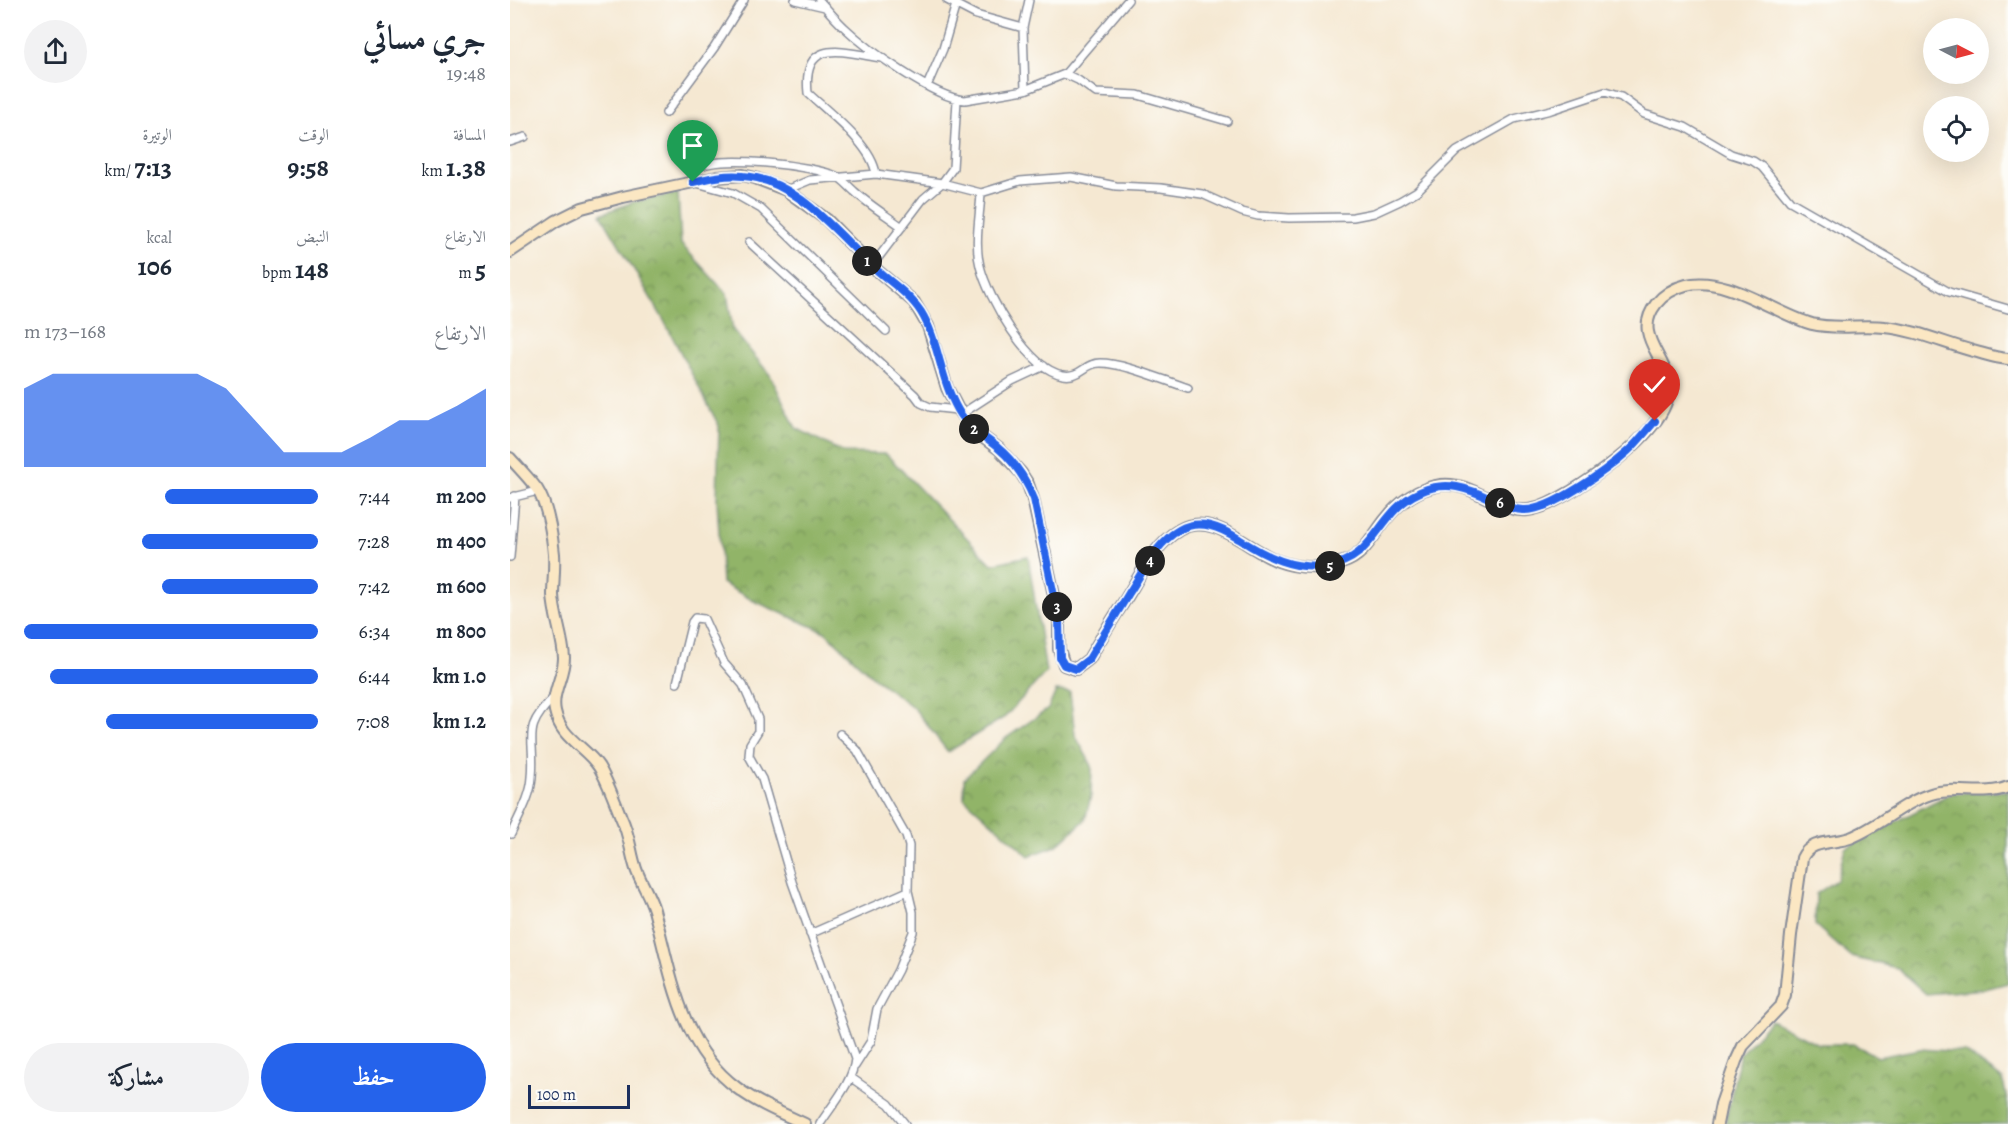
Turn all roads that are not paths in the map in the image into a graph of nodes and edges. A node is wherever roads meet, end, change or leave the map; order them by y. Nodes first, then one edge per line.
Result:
1 (744, 0) edge
2 (795, 0) edge
3 (819, 0) edge
4 (947, 0) edge
5 (1029, 0) edge
6 (1128, 0) edge
7 (956, 4) junction
8 (825, 7) junction
9 (1023, 28) junction
10 (883, 58) junction
11 (1065, 74) junction
12 (927, 86) junction
13 (1025, 90) junction
14 (957, 100) junction
15 (666, 113) dead end
16 (1227, 121) dead end
17 (525, 137) dead end
18 (510, 142) edge
19 (876, 174) junction
20 (840, 177) junction
21 (693, 182) junction
22 (942, 183) junction
23 (786, 190) junction
24 (981, 193) junction
25 (902, 227) junction
26 (748, 242) dead end
27 (510, 252) edge
28 (872, 266) junction
29 (2008, 309) edge
30 (886, 332) dead end
31 (2008, 359) edge
32 (1044, 366) junction
33 (1188, 388) dead end
34 (958, 411) junction
35 (510, 458) edge
36 (538, 491) junction
37 (513, 497) edge
38 (510, 557) edge
39 (677, 683) dead end
40 (555, 697) junction
41 (840, 734) dead end
42 (2008, 787) edge
43 (511, 834) edge
44 (908, 891) junction
45 (810, 934) junction
46 (854, 1068) junction
47 (850, 1077) junction
48 (805, 1124) edge
49 (820, 1124) edge
50 (905, 1124) edge
51 (1717, 1124) edge

1 - 15 street
2 - 8 street
3 - 8 street
4 - 7 street
5 - 9 street
6 - 11 street
7 - 9 street
7 - 12 street
8 - 10 street
9 - 13 street
10 - 12 street
10 - 19 street
11 - 13 street
11 - 16 street
12 - 14 street
13 - 14 street
14 - 22 street
17 - 18 street
19 - 20 street
19 - 22 street
20 - 21 street
20 - 23 street
20 - 25 street
21 - 23 main road
21 - 27 main road
21 - 30 street
22 - 24 street
22 - 25 street
23 - 28 main road
24 - 29 street
24 - 32 street
25 - 28 street
26 - 34 street
28 - 34 main road
31 - 34 main road
32 - 33 street
32 - 34 street
35 - 36 main road
36 - 37 street
36 - 40 main road
37 - 38 street
39 - 45 street
40 - 43 street
40 - 48 main road
41 - 44 street
42 - 51 main road
44 - 45 street
44 - 46 street
45 - 46 street
46 - 47 street
47 - 49 street
47 - 50 street

